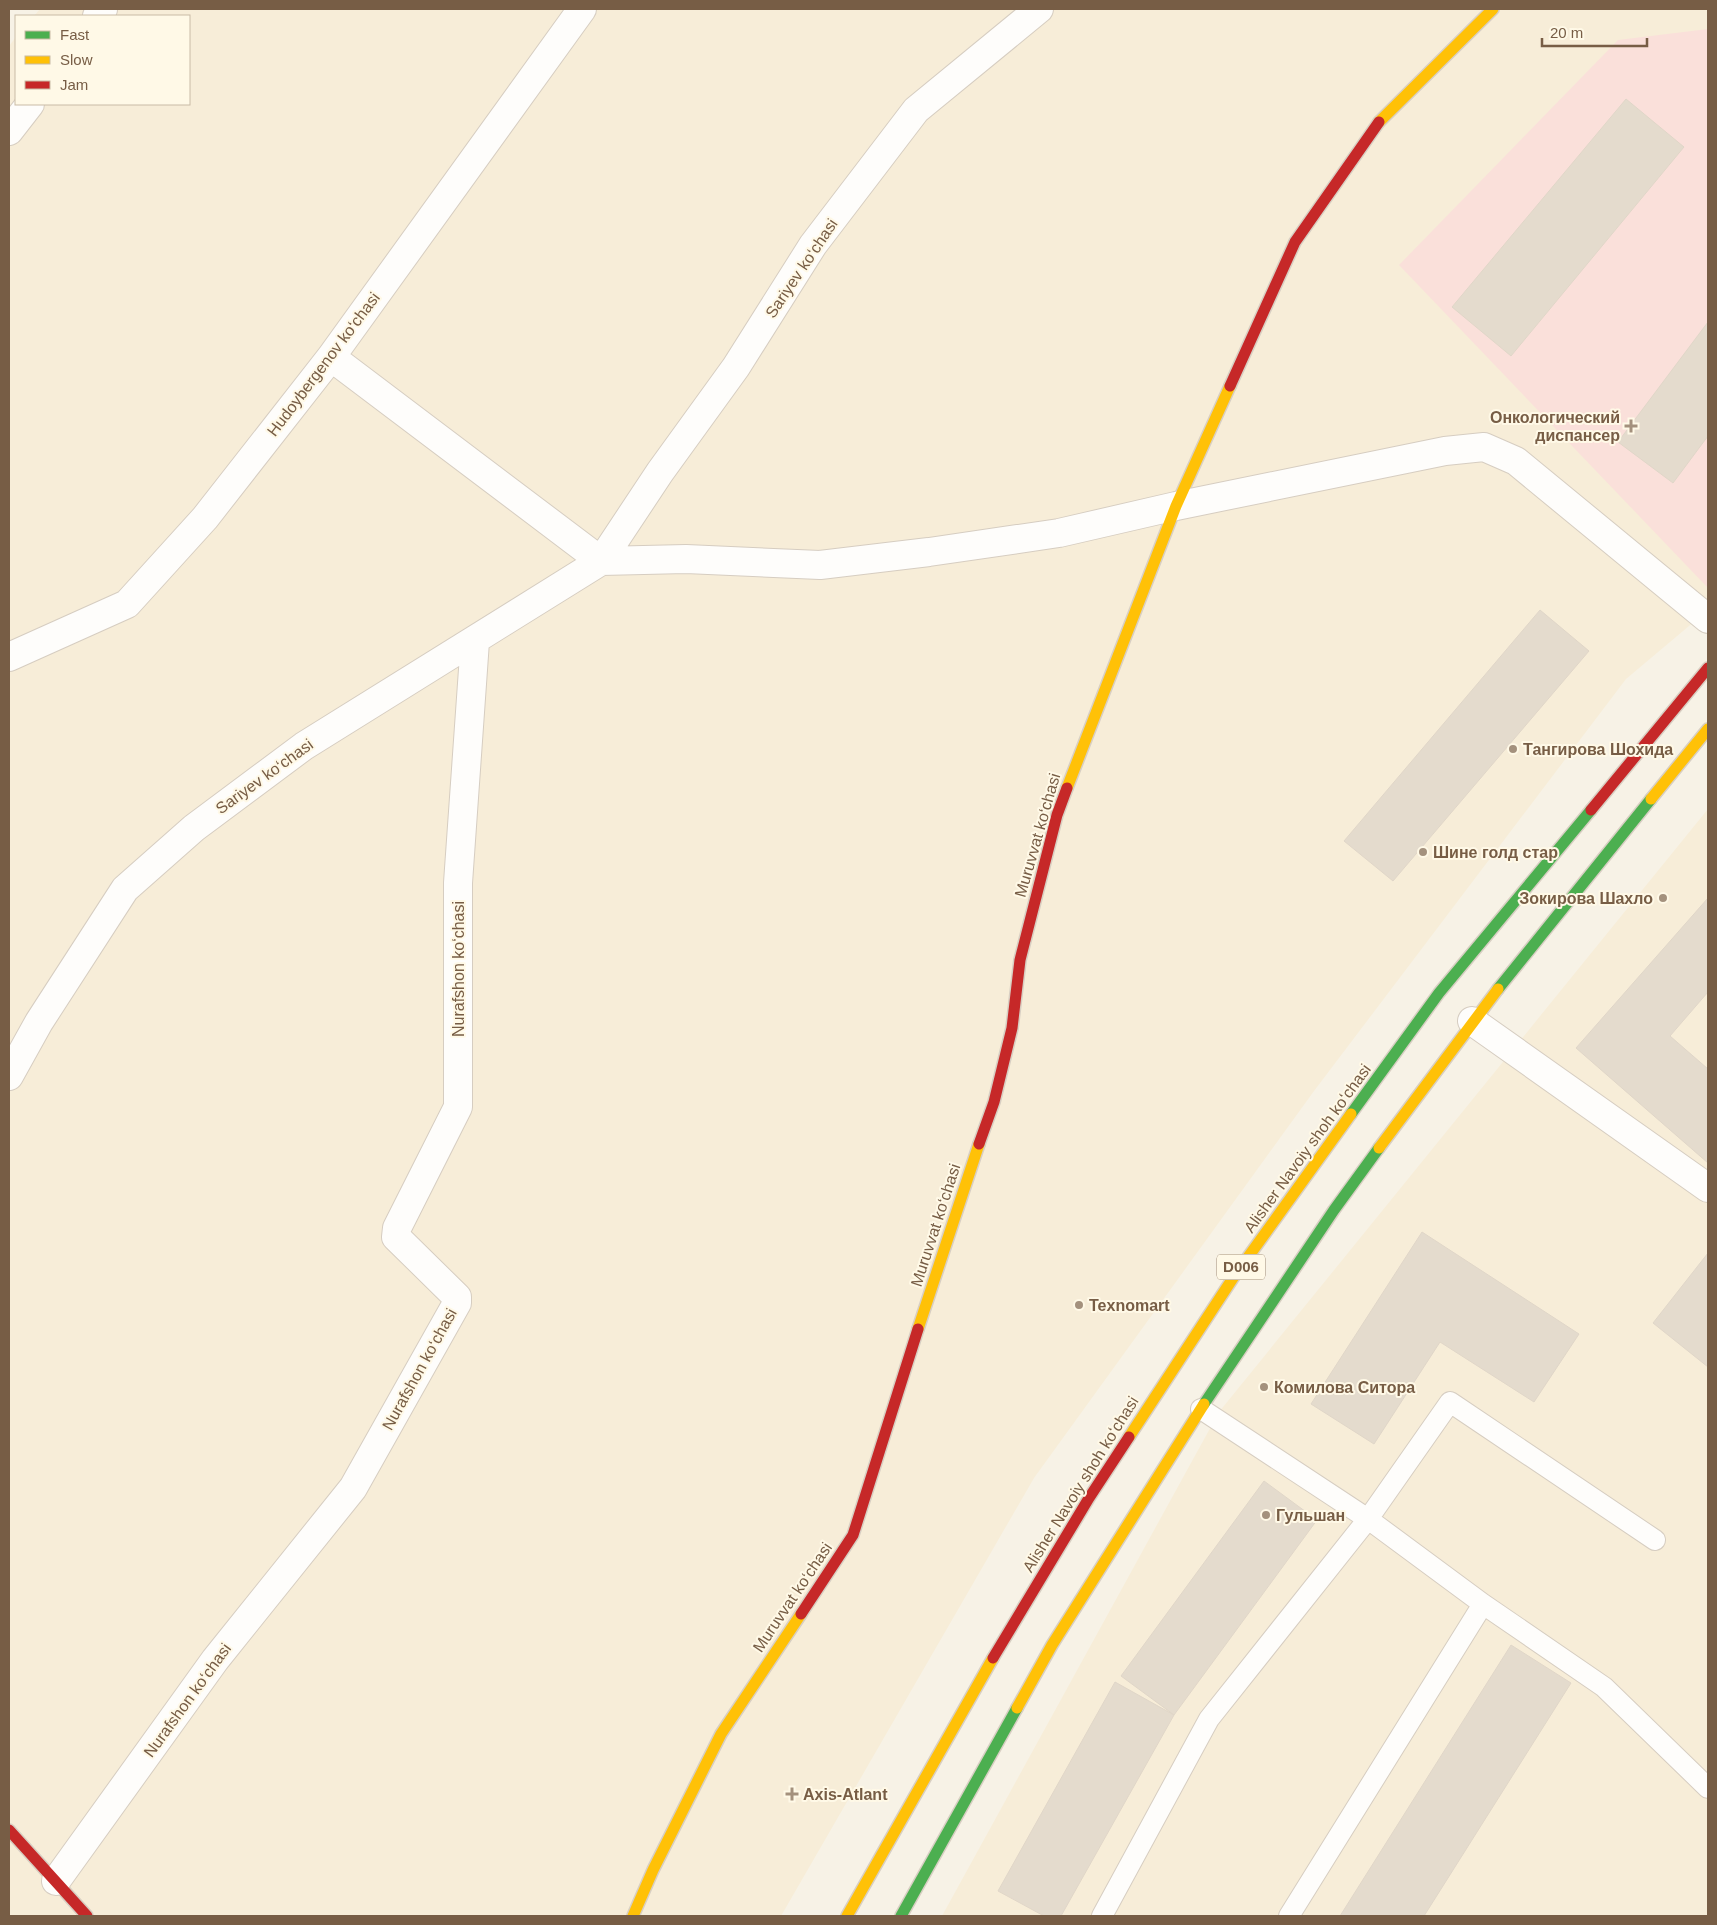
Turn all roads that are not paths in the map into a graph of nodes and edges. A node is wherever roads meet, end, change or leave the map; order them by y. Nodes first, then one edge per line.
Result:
1 (582, 9) edge
2 (1039, 9) edge
3 (1494, 9) edge
4 (29, 105) edge
5 (9, 131) edge
6 (331, 357) junction
7 (1176, 506) junction
8 (601, 561) junction
9 (1708, 619) edge
10 (475, 641) junction
11 (9, 657) edge
12 (1708, 668) edge
13 (1708, 729) edge
14 (1472, 1021) junction
15 (9, 1076) edge
16 (1708, 1188) edge
17 (1201, 1409) junction
18 (1368, 1519) junction
19 (1654, 1540) dead end
20 (1483, 1604) junction
21 (1708, 1788) edge
22 (9, 1830) edge
23 (56, 1881) junction
24 (910, 1913) edge
25 (87, 1916) edge
26 (633, 1916) edge
27 (847, 1916) edge
28 (1102, 1916) edge
29 (1289, 1916) edge

1 - 6 street, Hudoybergenov ko‘chasi
2 - 8 street, Sariyev ko‘chasi
3 - 7 main road, Muruvvat ko‘chasi
4 - 5 street
6 - 8 street
6 - 11 street, Hudoybergenov ko‘chasi
7 - 8 street
7 - 9 street
7 - 26 main road, Muruvvat ko‘chasi
8 - 10 street, Sariyev ko‘chasi
10 - 15 street, Sariyev ko‘chasi
10 - 23 street, Nurafshon ko‘chasi
12 - 27 main road, Alisher Navoiy shoh koʻchasi / D006
13 - 14 main road, D006
14 - 16 street
14 - 17 main road, D006
17 - 18 lane
17 - 24 main road, D006
18 - 19 lane
18 - 20 lane
18 - 28 lane
20 - 21 lane
20 - 29 lane
22 - 23 main road
23 - 25 main road

